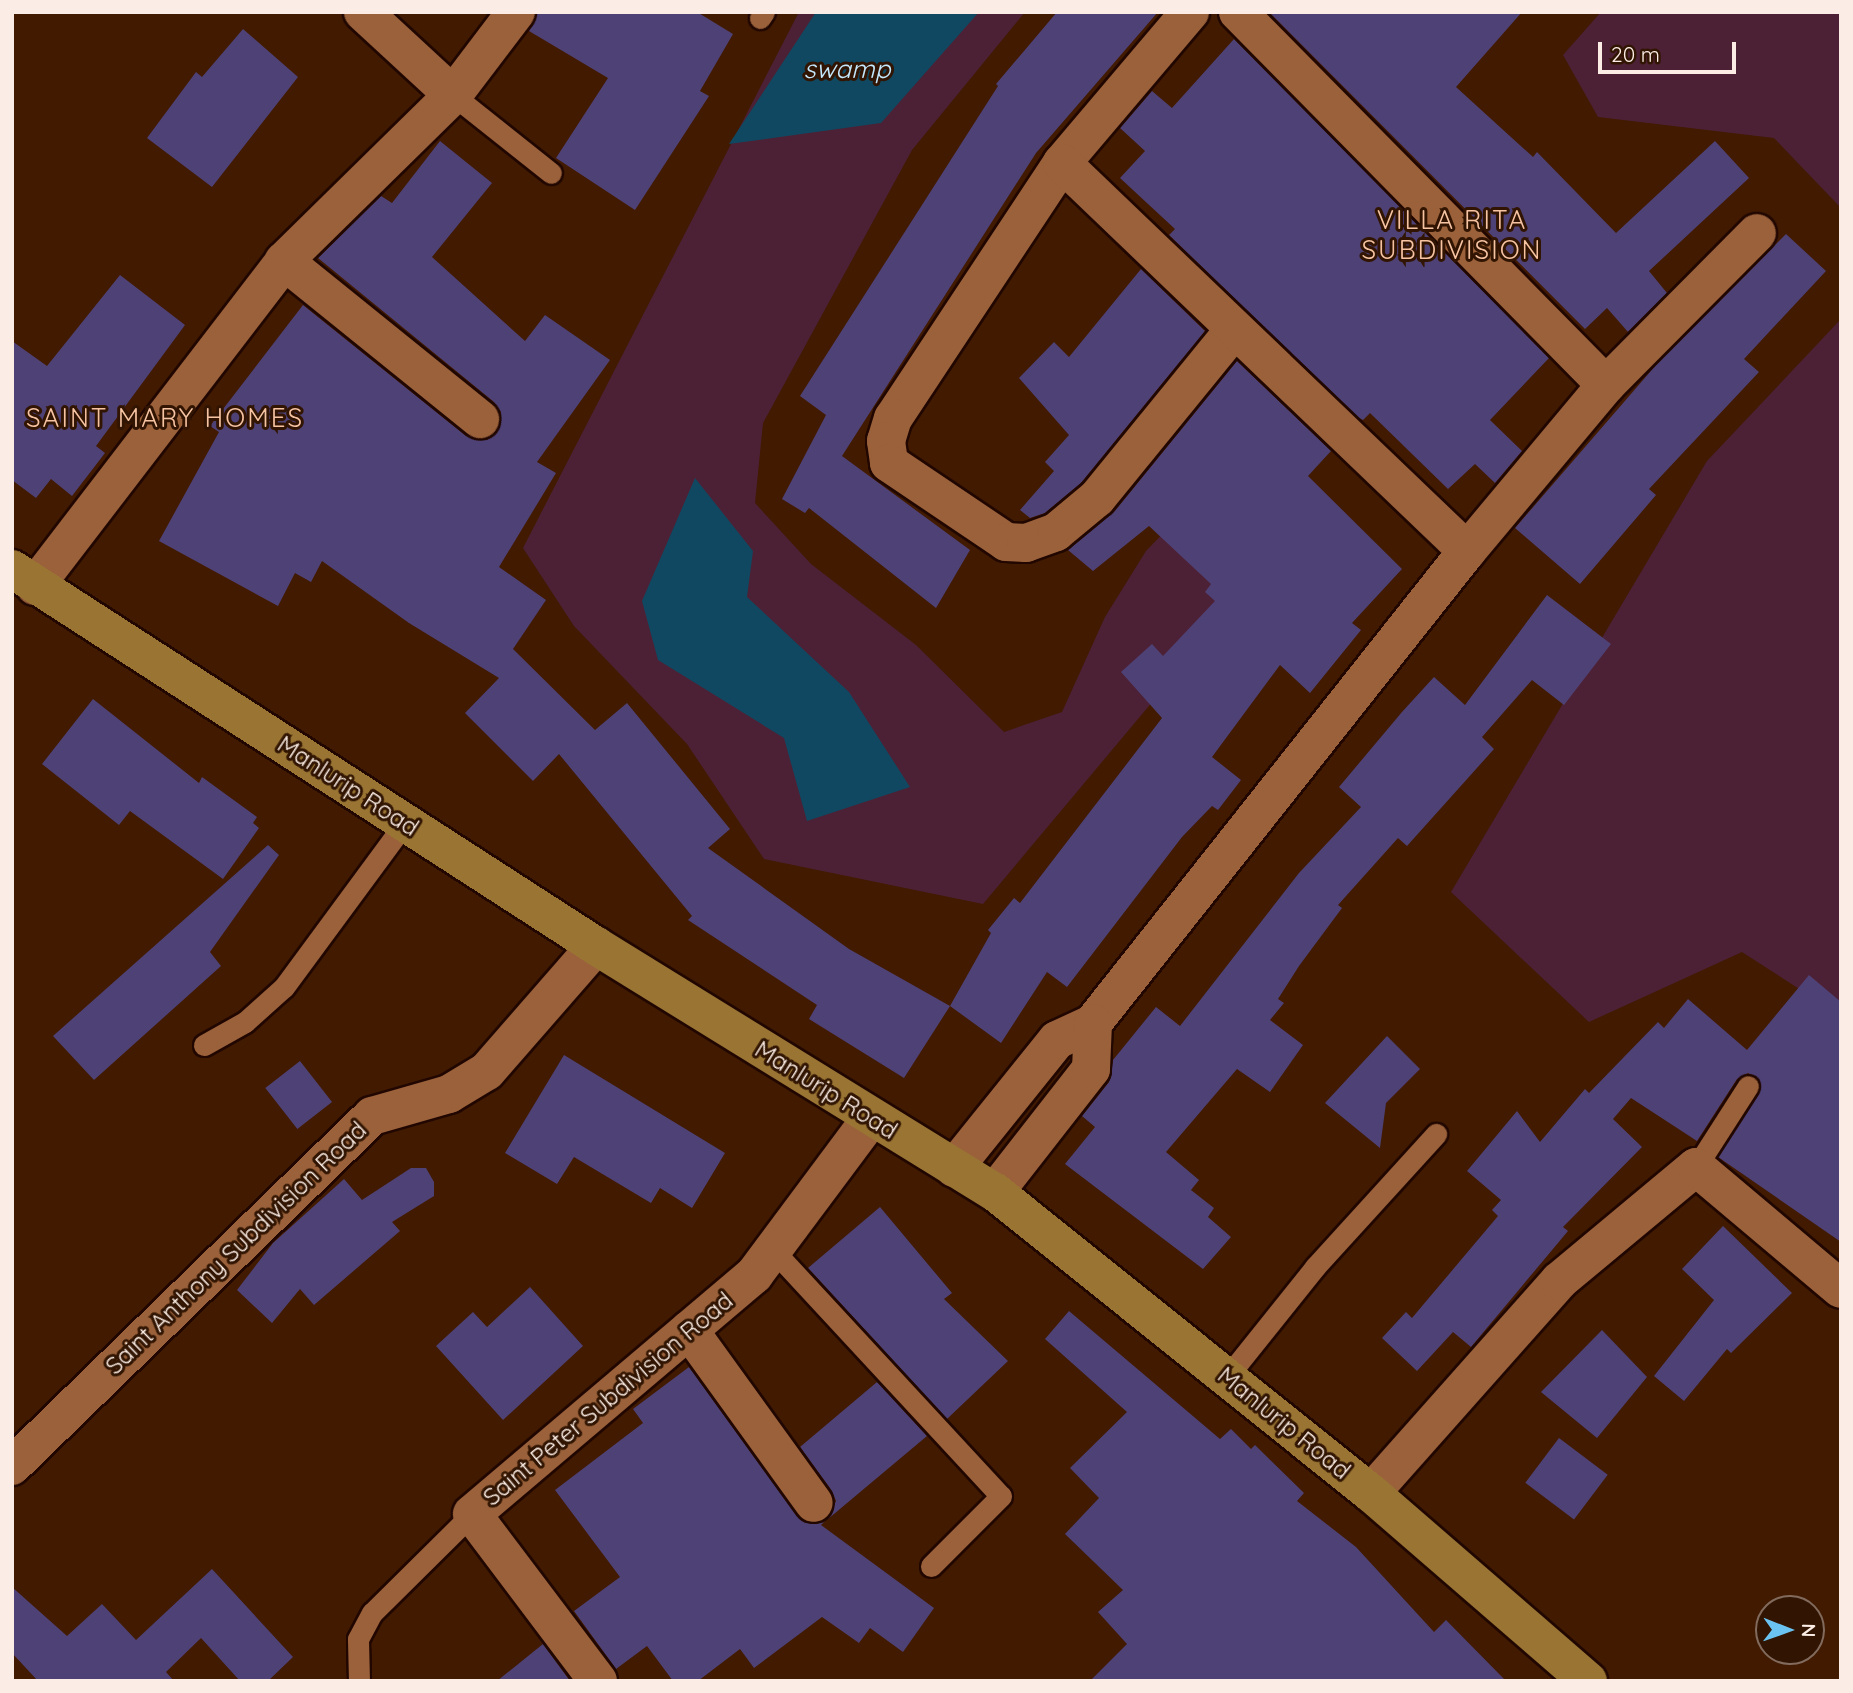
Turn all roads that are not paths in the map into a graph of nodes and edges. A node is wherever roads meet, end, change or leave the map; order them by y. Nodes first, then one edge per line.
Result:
1 (363, 12) edge
2 (516, 12) edge
3 (1190, 12) edge
4 (1238, 12) edge
5 (453, 95) junction
6 (1062, 163) junction
7 (551, 173) dead end
8 (1757, 233) dead end
9 (284, 261) junction
10 (1234, 330) junction
11 (1606, 385) junction
12 (480, 419) dead end
13 (1467, 551) junction
14 (24, 578) edge
15 (405, 823) junction
16 (597, 946) junction
17 (1093, 1023) junction
18 (204, 1045) dead end
19 (1748, 1086) dead end
20 (871, 1118) junction
21 (1436, 1134) dead end
22 (1696, 1167) junction
23 (954, 1168) junction
24 (995, 1192) junction
25 (773, 1250) junction
26 (1841, 1289) edge
27 (689, 1330) junction
28 (1227, 1377) junction
29 (12, 1466) edge
30 (1371, 1493) junction
31 (814, 1503) dead end
32 (472, 1514) junction
33 (931, 1566) dead end
34 (359, 1681) edge
35 (598, 1681) edge
36 (1588, 1681) edge

1 - 5 street
2 - 5 street
3 - 6 street
4 - 11 street
5 - 7 lane
5 - 9 street
6 - 10 street
6 - 10 street
8 - 11 street
9 - 12 street
9 - 14 street
10 - 13 street
11 - 13 street
13 - 17 street
14 - 15 main road, Manlurip Road
15 - 16 main road, Manlurip Road
15 - 18 lane
16 - 20 main road, Manlurip Road
16 - 29 street, Saint Anthony Subdivision Road
17 - 23 street
17 - 24 street
19 - 22 lane
20 - 23 main road, Manlurip Road
20 - 25 street, Saint Peter Subdivision Road
21 - 28 lane
22 - 26 street
22 - 30 street
23 - 24 main road, Manlurip Road
24 - 28 main road, Manlurip Road
25 - 27 street, Saint Peter Subdivision Road
25 - 33 lane
27 - 31 street
27 - 32 street, Saint Peter Subdivision Road
28 - 30 main road, Manlurip Road
30 - 36 main road, Manlurip Road
32 - 34 lane
32 - 35 street, Saint Peter Subdivision Road

